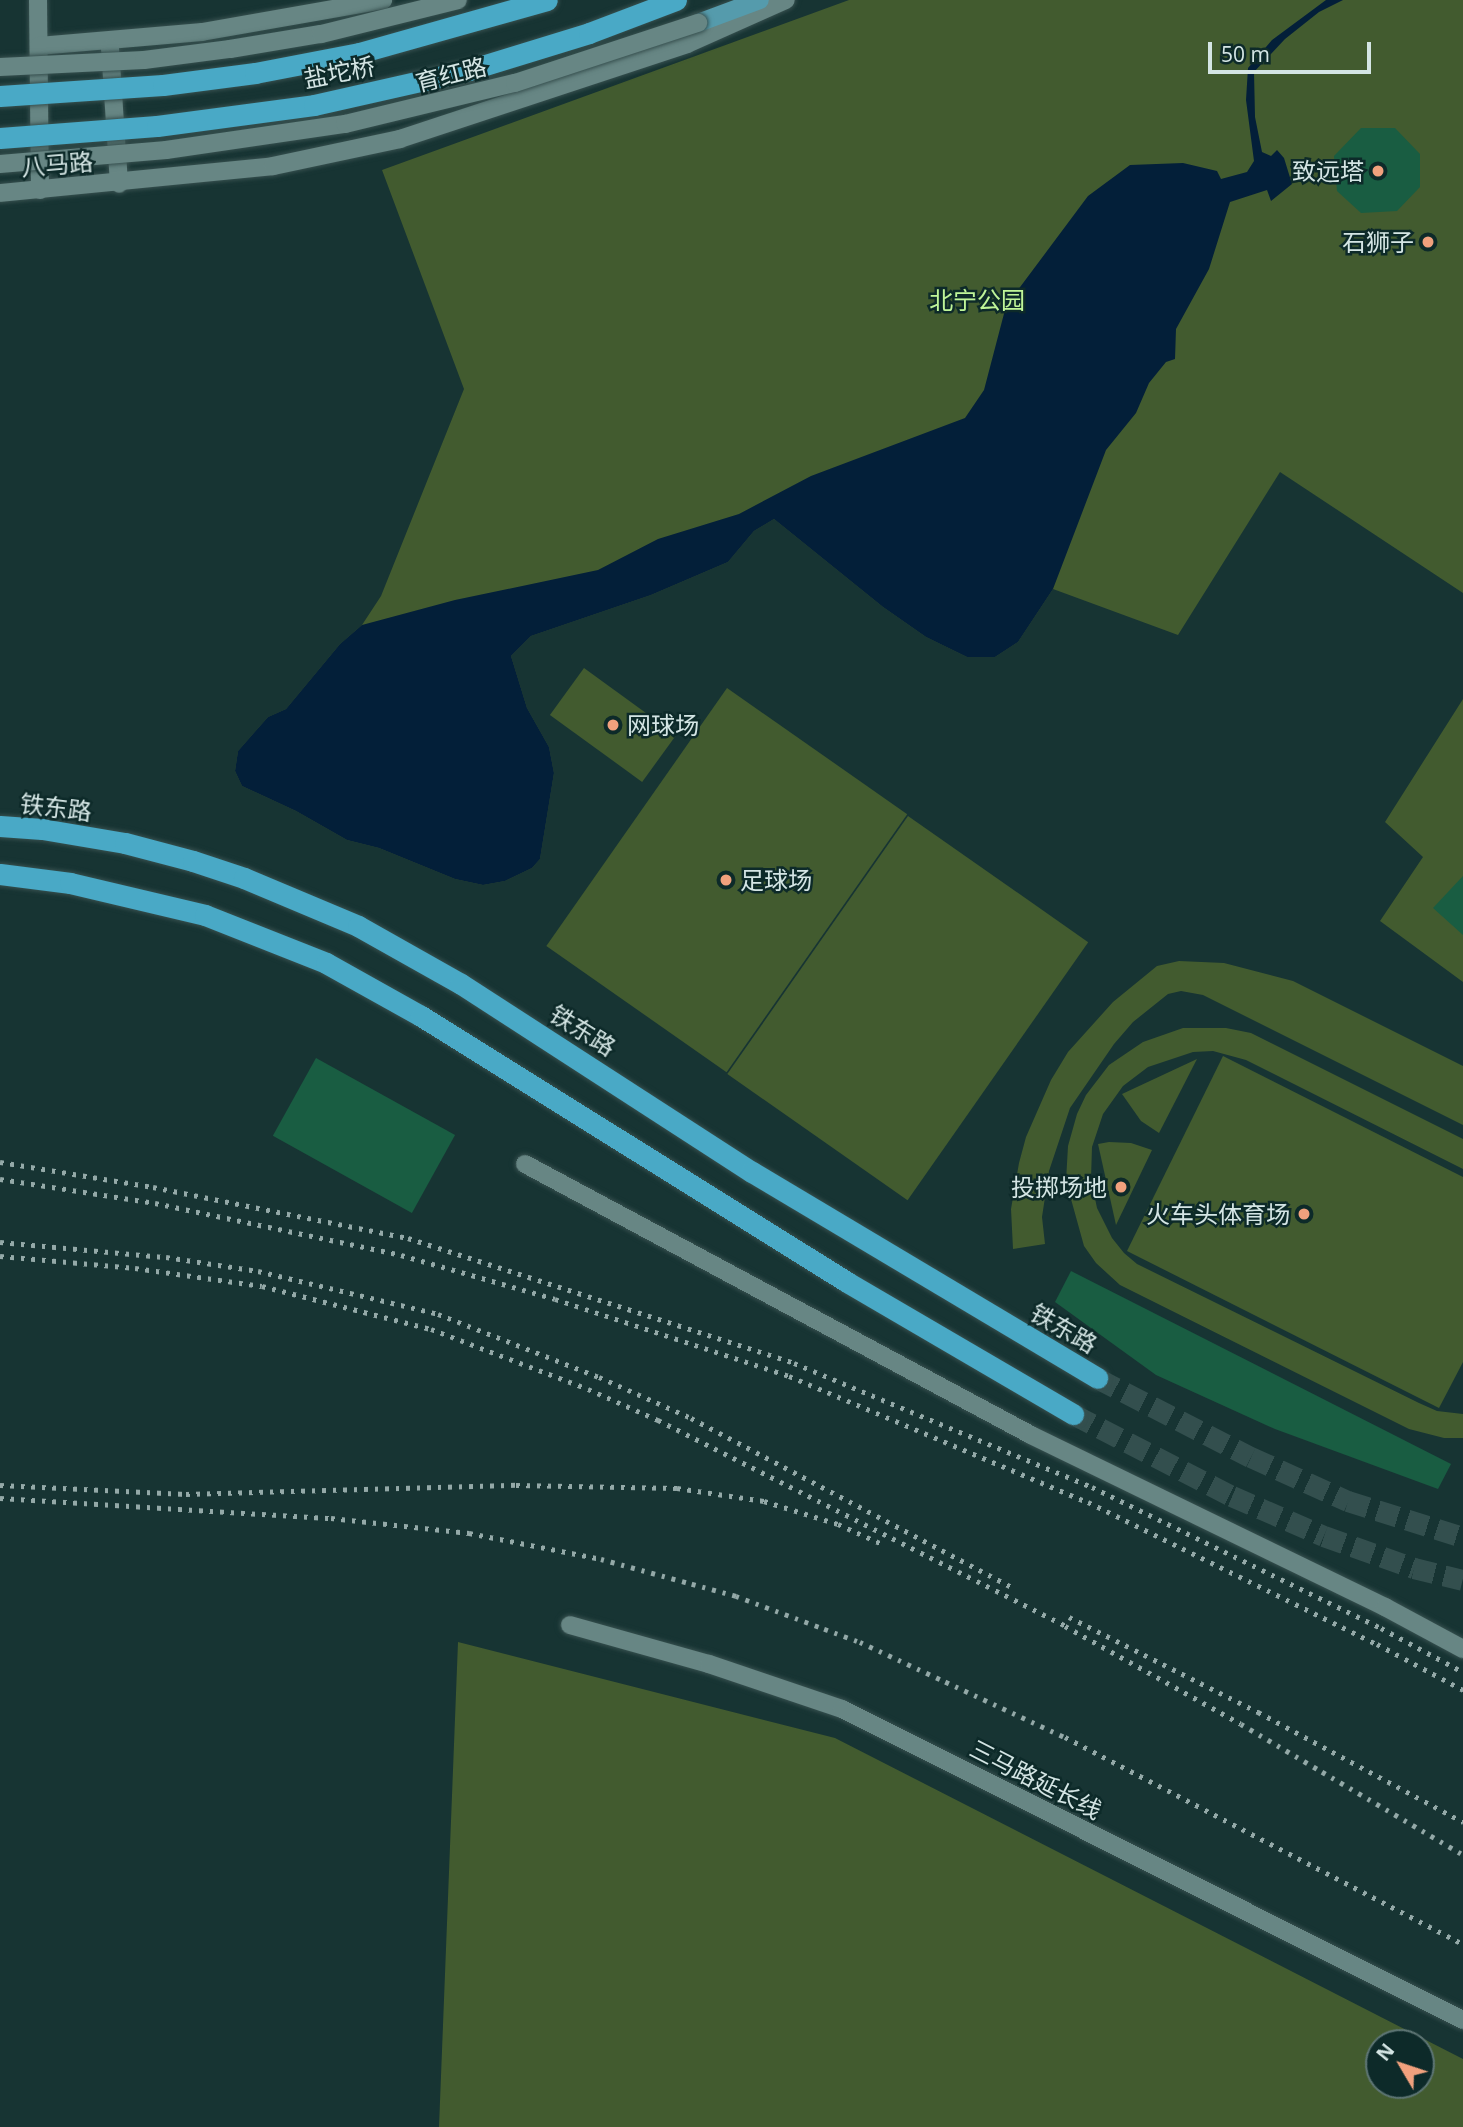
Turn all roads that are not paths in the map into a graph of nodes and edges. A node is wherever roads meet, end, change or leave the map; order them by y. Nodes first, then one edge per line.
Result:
1 (38, 0) edge
2 (383, 0) edge
3 (458, 0) edge
4 (547, 0) edge
5 (676, 0) edge
6 (760, 0) edge
7 (786, 0) edge
8 (698, 23) joint
9 (110, 42) junction
10 (39, 46) junction
11 (0, 68) edge
12 (0, 96) edge
13 (0, 138) edge
14 (0, 164) edge
15 (119, 184) junction
16 (40, 190) junction
17 (0, 194) edge
18 (0, 820) edge
19 (0, 826) edge
20 (42, 829) junction
21 (1, 874) edge
22 (525, 1164) dead end
23 (1097, 1378) tunnel mouth
24 (1073, 1414) tunnel mouth
25 (570, 1625) dead end
26 (1463, 1648) edge
27 (1463, 2020) edge

1 - 10 street
2 - 9 street
3 - 11 street, bridge
4 - 12 highway, 盐坨桥, bridge
5 - 13 highway, 盐坨桥, bridge
6 - 8 main road
7 - 15 street, 八马路
8 - 14 street, 育红路, bridge
9 - 10 street
9 - 15 street
10 - 16 street
15 - 16 street, 八马路
16 - 17 street, 八马路
18 - 20 highway
19 - 20 highway, 铁东路
20 - 23 highway, 铁东路
21 - 24 highway
22 - 26 street
25 - 27 street, 三马路延长线

